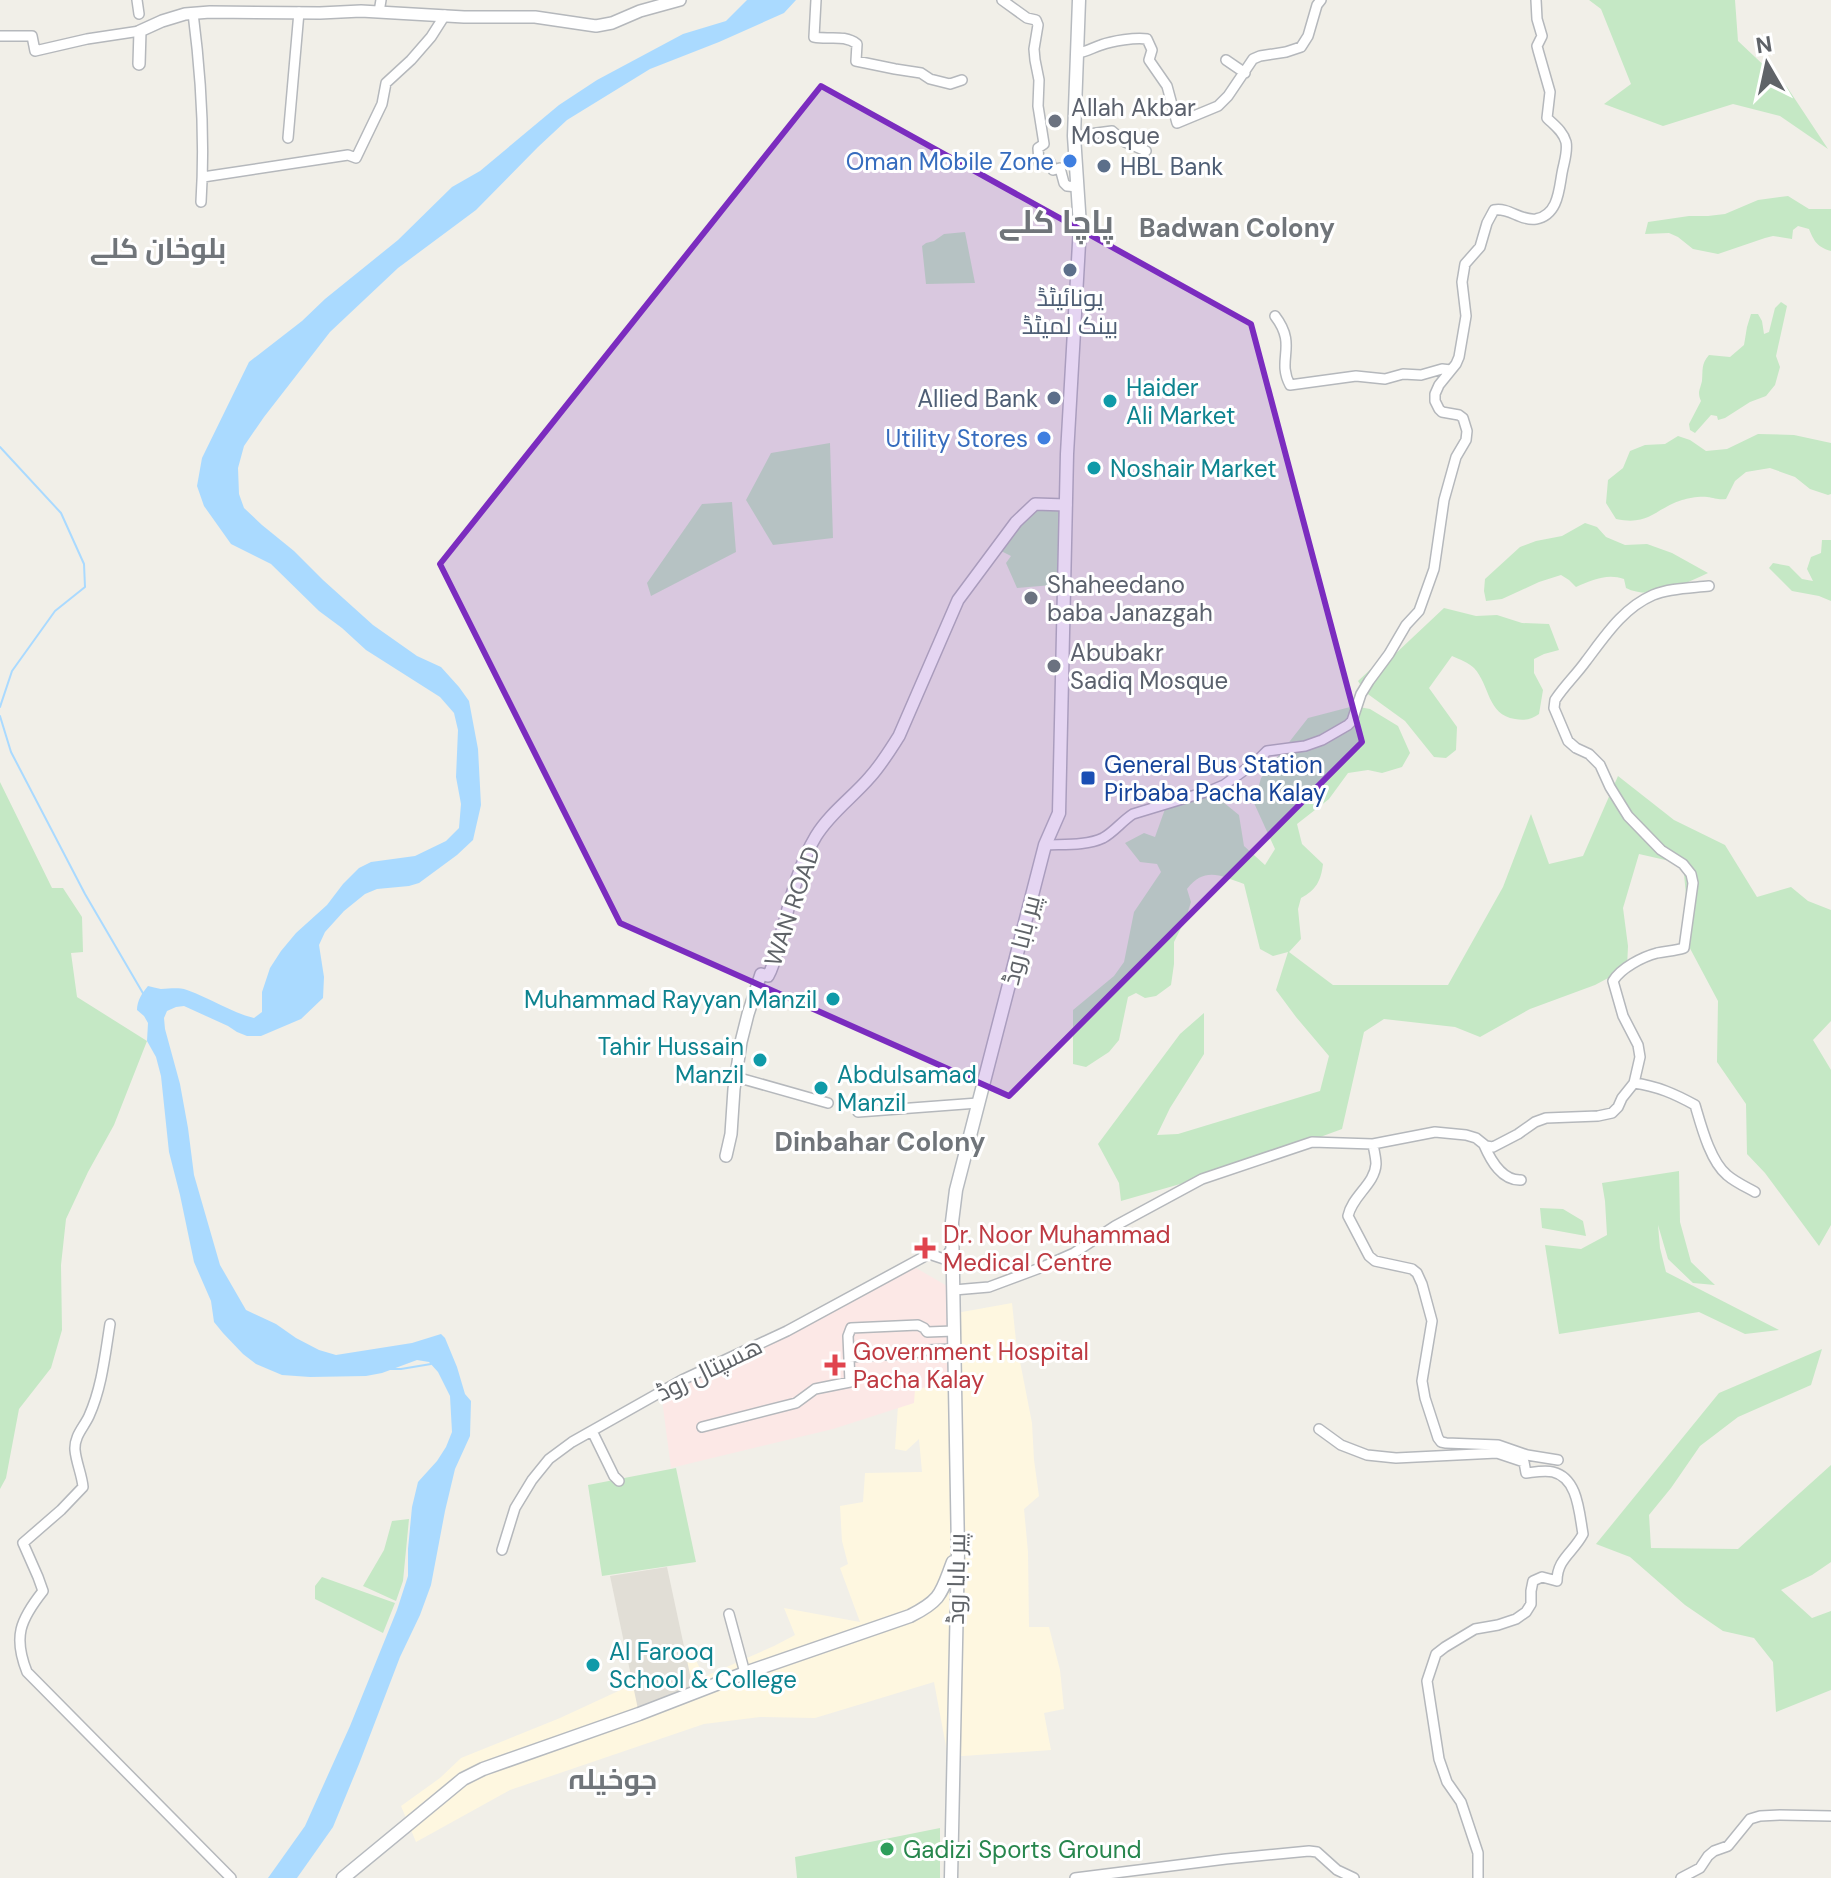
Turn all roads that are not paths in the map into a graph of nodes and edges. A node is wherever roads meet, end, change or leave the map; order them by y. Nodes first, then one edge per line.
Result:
1 (137, 0) edge
2 (680, 0) edge
3 (816, 0) edge
4 (1002, 0) edge
5 (1079, 0) edge
6 (1321, 0) edge
7 (1536, 0) edge
8 (380, 6) edge
9 (299, 12) junction
10 (193, 13) junction
11 (139, 14) dead end
12 (445, 15) junction
13 (140, 31) junction
14 (0, 36) edge
15 (1077, 53) junction
16 (1226, 60) dead end
17 (139, 64) dead end
18 (1245, 73) junction
19 (962, 80) dead end
20 (1074, 136) junction
21 (288, 138) dead end
22 (1146, 151) dead end
23 (203, 177) junction
24 (1078, 187) junction
25 (201, 202) dead end
26 (1275, 316) dead end
27 (1451, 370) junction
28 (1066, 505) junction
29 (1709, 586) dead end
30 (1045, 845) junction
31 (736, 1077) junction
32 (1634, 1083) junction
33 (828, 1103) dead end
34 (978, 1103) junction
35 (858, 1112) dead end
36 (1373, 1144) junction
37 (1484, 1145) junction
38 (726, 1156) dead end
39 (1521, 1180) dead end
40 (1755, 1192) dead end
41 (952, 1241) junction
42 (954, 1290) junction
43 (110, 1324) dead end
44 (954, 1331) junction
45 (927, 1332) junction
46 (954, 1349) junction
47 (919, 1352) junction
48 (849, 1357) junction
49 (702, 1427) dead end
50 (1319, 1429) dead end
51 (592, 1431) junction
52 (1558, 1460) dead end
53 (619, 1481) dead end
54 (502, 1550) dead end
55 (958, 1551) junction
56 (927, 1608) junction
57 (729, 1614) dead end
58 (956, 1618) junction
59 (745, 1673) junction
60 (1831, 1816) edge
61 (231, 1878) edge
62 (343, 1878) edge
63 (951, 1878) edge
64 (1075, 1878) edge
65 (1354, 1878) edge
66 (1478, 1878) edge
67 (1681, 1878) edge

1 - 11 street
2 - 12 street
3 - 19 street
4 - 24 street
5 - 15 main road, پیر بابا روڈ
6 - 18 street
7 - 27 street
8 - 9 street
8 - 12 street
9 - 10 street
9 - 21 street
10 - 13 street
10 - 23 street
12 - 23 street
13 - 14 street
13 - 17 street
15 - 18 street
15 - 20 main road, پیر بابا روڈ
16 - 18 street
20 - 22 street
20 - 24 main road, پیر بابا روڈ
23 - 25 street
24 - 28 main road, پیر بابا روڈ
26 - 27 street
27 - 30 street
28 - 30 main road, پیر بابا روڈ
28 - 31 street, WAN ROAD
29 - 32 street
30 - 34 main road, پیر بابا روڈ
31 - 33 street
31 - 38 street, WAN ROAD
32 - 37 street
32 - 40 street
34 - 35 street
34 - 41 main road, پیر بابا روڈ
36 - 37 street
36 - 42 street
36 - 52 street
37 - 39 street
41 - 42 main road, پیر بابا روڈ
41 - 51 street, ھسپتال روڈ
42 - 44 main road, پیر بابا روڈ
43 - 61 street
44 - 45 street
44 - 46 main road, پیر بابا روڈ
45 - 47 street
45 - 48 street
46 - 47 street
46 - 55 main road, پیر بابا روڈ
47 - 48 street
48 - 49 street
50 - 66 street
51 - 53 street
51 - 54 street, ھسپتال روڈ
55 - 56 main road
55 - 58 main road, پیر بابا روڈ
56 - 58 main road
56 - 59 main road
57 - 59 street
58 - 63 main road, پیر بابا روڈ
59 - 62 main road
60 - 67 street
64 - 65 street

